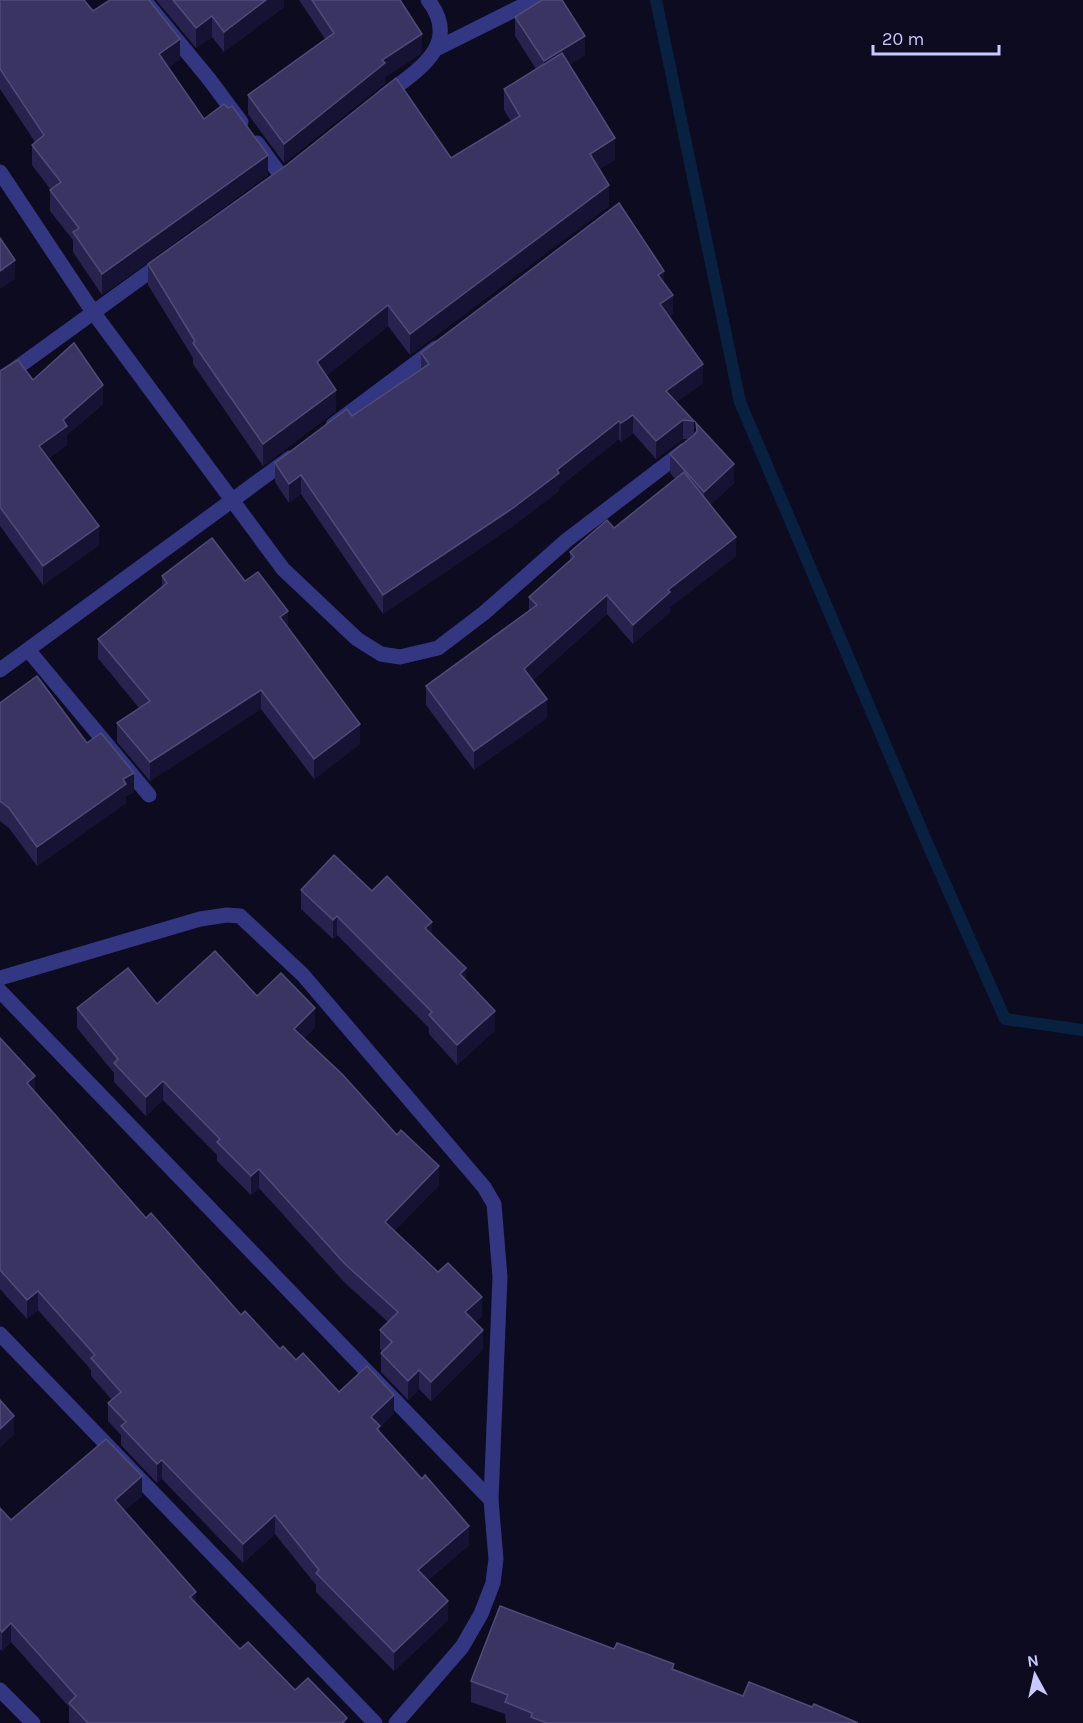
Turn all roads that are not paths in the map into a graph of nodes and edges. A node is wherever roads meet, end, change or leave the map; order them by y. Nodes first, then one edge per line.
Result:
1 (144, 0) edge
2 (429, 0) edge
3 (534, 0) edge
4 (438, 48) junction
5 (374, 104) edge
6 (0, 172) edge
7 (282, 177) edge
8 (178, 252) edge
9 (93, 312) junction
10 (451, 336) edge
11 (0, 380) edge
12 (319, 436) edge
13 (688, 447) edge
14 (300, 450) edge
15 (234, 500) junction
16 (29, 651) junction
17 (0, 670) edge
18 (150, 795) dead end
19 (0, 978) edge
20 (0, 991) edge
21 (0, 1334) edge
22 (491, 1500) junction
23 (0, 1690) edge
24 (33, 1723) edge
25 (375, 1723) edge
26 (396, 1723) edge

1 - 7 street
2 - 4 street
3 - 4 street
4 - 5 street
6 - 9 street
8 - 9 street
9 - 11 street
9 - 15 street
10 - 12 street
13 - 15 street
14 - 15 street
15 - 16 street
16 - 17 street
16 - 18 street
19 - 22 street
20 - 22 street
21 - 25 street
22 - 26 street
23 - 24 street

